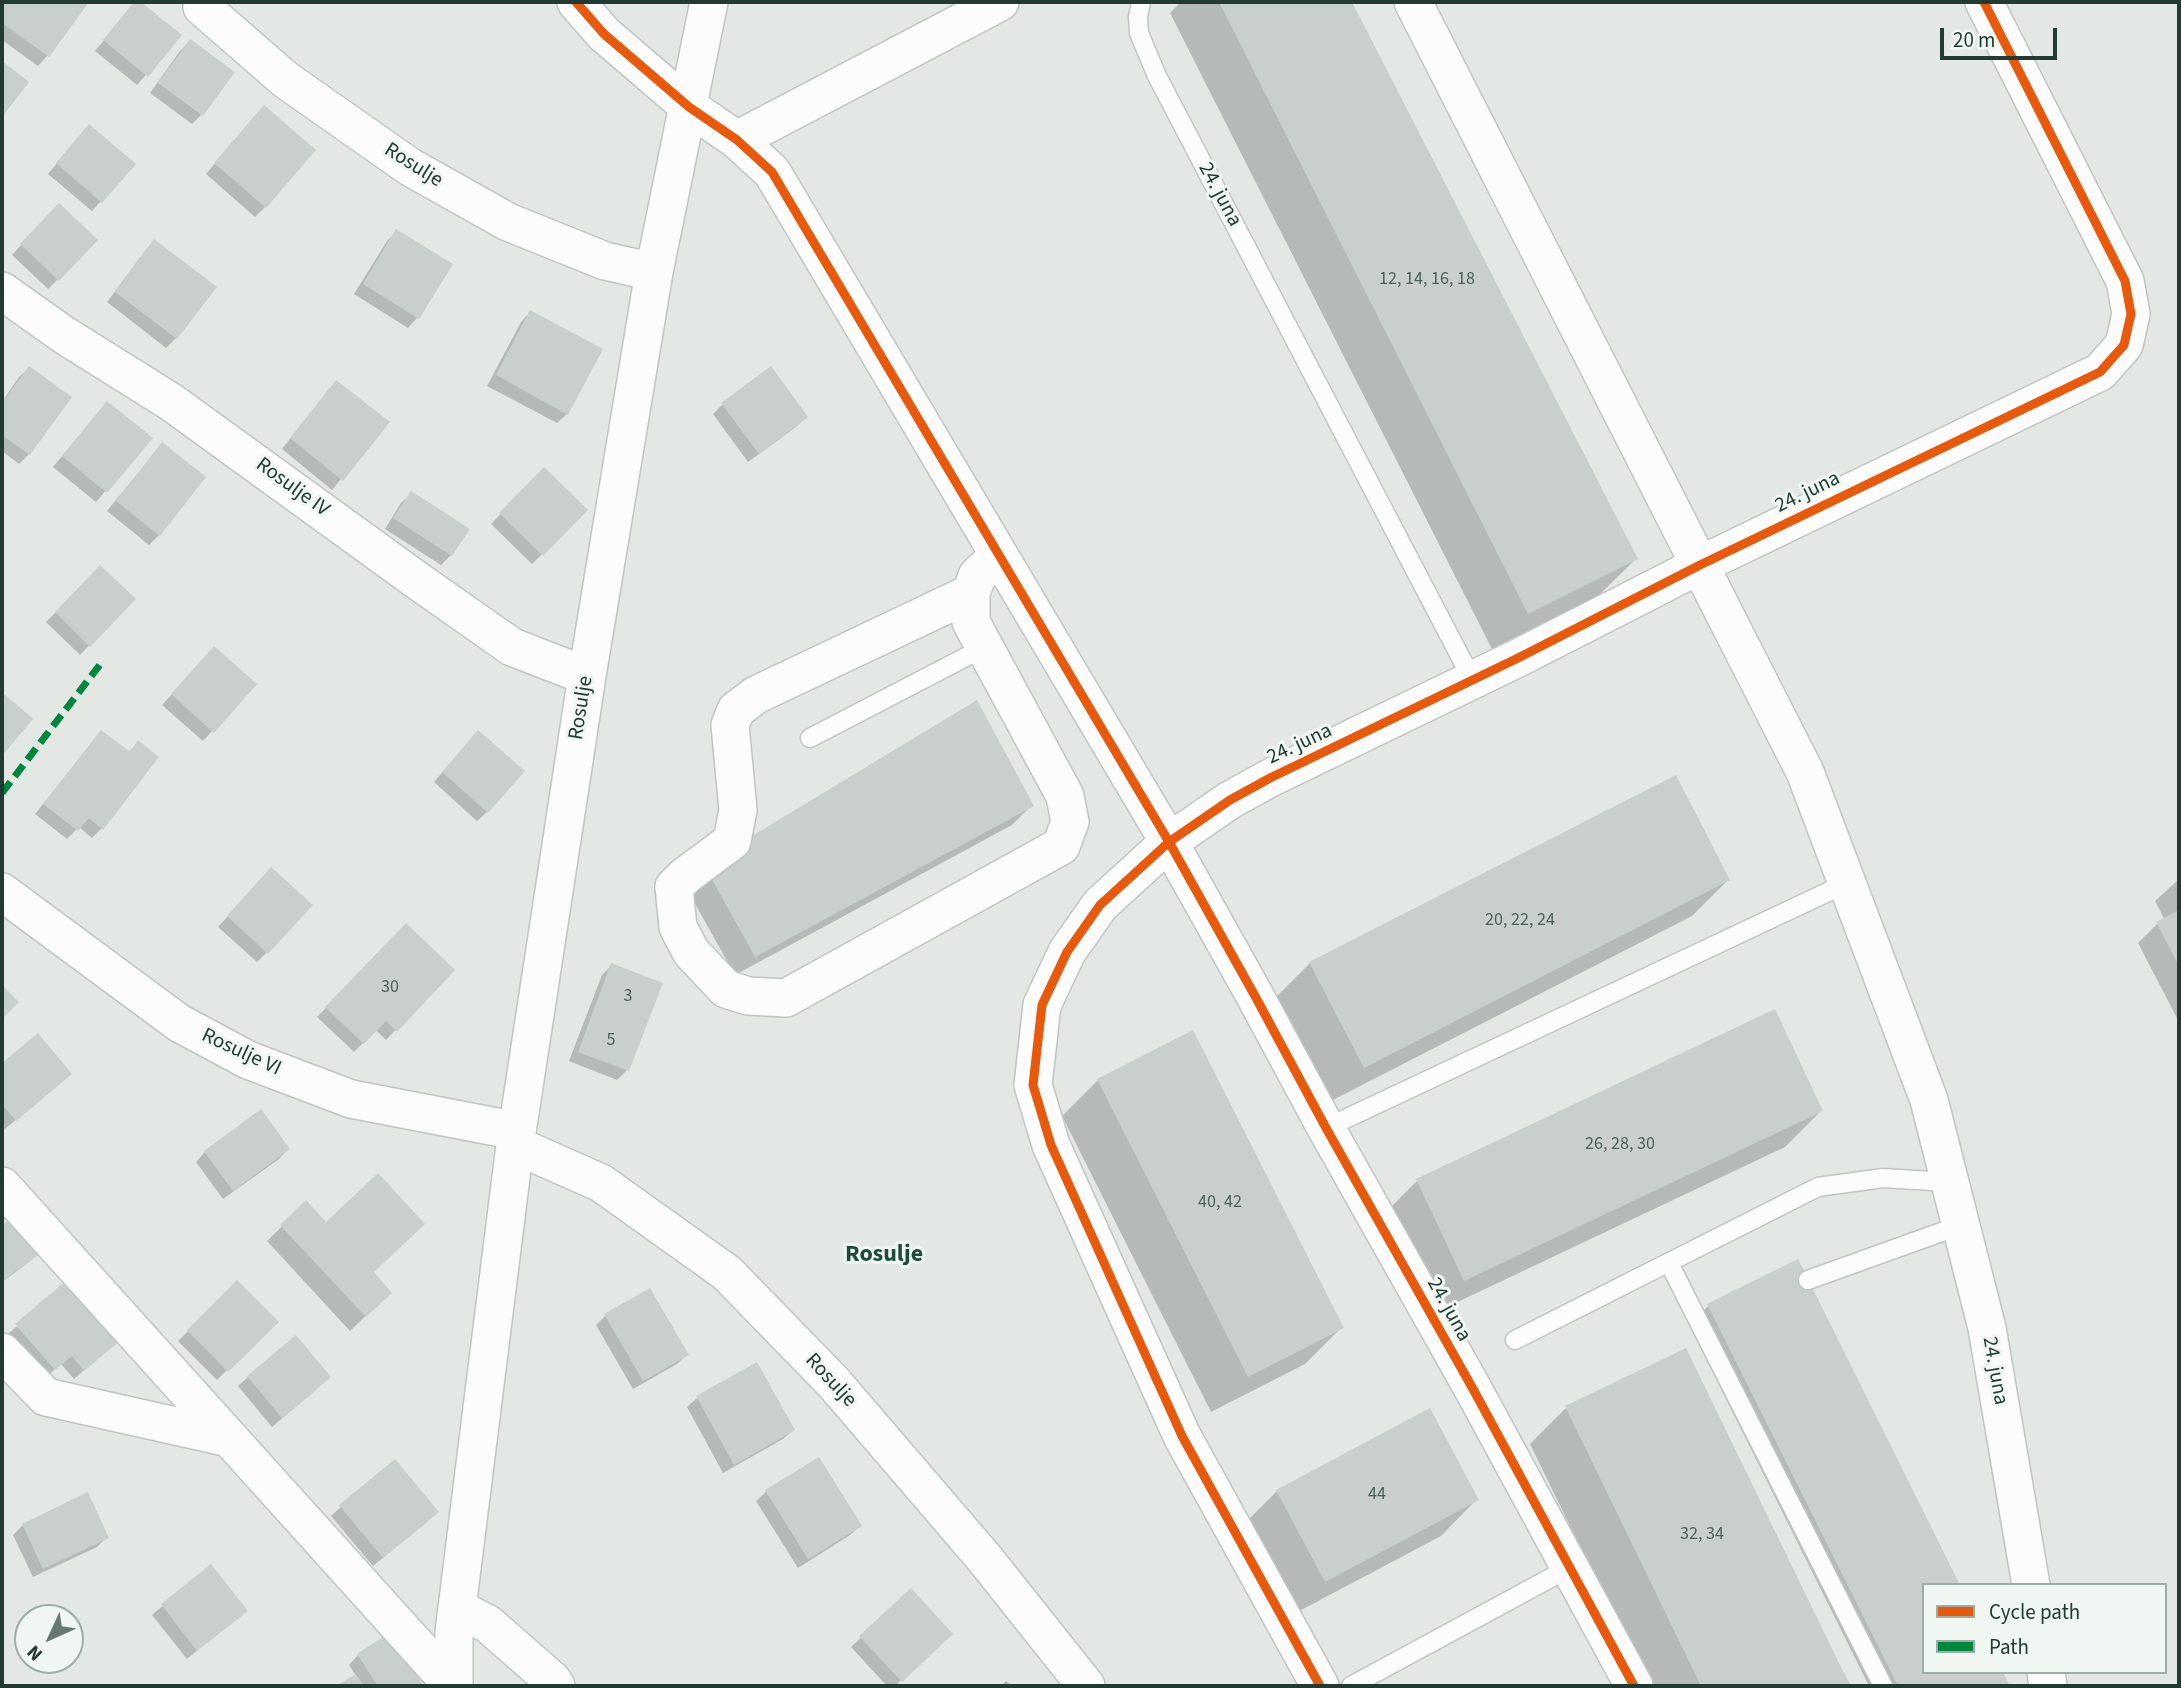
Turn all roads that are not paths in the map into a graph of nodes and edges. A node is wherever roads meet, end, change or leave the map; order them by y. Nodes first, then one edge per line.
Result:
1 (576, 2) edge
2 (709, 2) edge
3 (1000, 2) edge
4 (1141, 2) edge
5 (1413, 2) edge
6 (1984, 2) edge
7 (202, 7) dead end
8 (689, 107) junction
9 (737, 140) junction
10 (654, 272) junction
11 (2, 291) edge
12 (998, 556) junction
13 (1700, 565) junction
14 (971, 593) junction
15 (985, 647) junction
16 (587, 676) junction
17 (1472, 681) junction
18 (810, 738) dead end
19 (1169, 842) junction
20 (1847, 883) junction
21 (2, 892) edge
22 (1326, 1128) junction
23 (516, 1138) junction
24 (1950, 1182) junction
25 (2, 1186) edge
26 (1961, 1226) junction
27 (1669, 1263) junction
28 (1808, 1280) dead end
29 (1704, 1331) junction
30 (1515, 1340) dead end
31 (1725, 1340) dead end
32 (2, 1352) edge
33 (229, 1438) junction
34 (1569, 1568) junction
35 (2031, 1583) edge
36 (457, 1608) junction
37 (453, 1686) edge
38 (556, 1686) edge
39 (1086, 1686) edge
40 (1320, 1686) edge
41 (1351, 1686) edge
42 (1634, 1686) edge
43 (1883, 1686) edge

1 - 8 street
2 - 8 street, Rosulje
3 - 9 street
4 - 17 lane, 24. juna
5 - 13 street, 24. juna
6 - 13 street, 24. juna
7 - 10 street, Rosulje
8 - 9 street
8 - 10 street, Rosulje
9 - 12 street
10 - 16 street, Rosulje
11 - 16 street, Rosulje IV
12 - 14 street
12 - 19 street
13 - 17 street, 24. juna
13 - 20 street, 24. juna
14 - 15 street
14 - 15 street
15 - 18 lane
16 - 23 street, Rosulje
17 - 19 street, 24. juna
19 - 22 street, 24. juna
19 - 40 street, 24. juna
20 - 22 lane
20 - 24 street, 24. juna
21 - 23 street, Rosulje VI
22 - 34 street, 24. juna
23 - 36 street, Rosulje
23 - 39 street, Rosulje
24 - 26 street, 24. juna
24 - 27 lane
25 - 33 street
26 - 28 lane
26 - 35 street, 24. juna
27 - 29 lane
27 - 30 lane
29 - 31 lane
29 - 43 lane
32 - 33 street
33 - 37 street
34 - 41 lane
34 - 42 street, 24. juna
36 - 37 street, Rosulje
36 - 38 street

